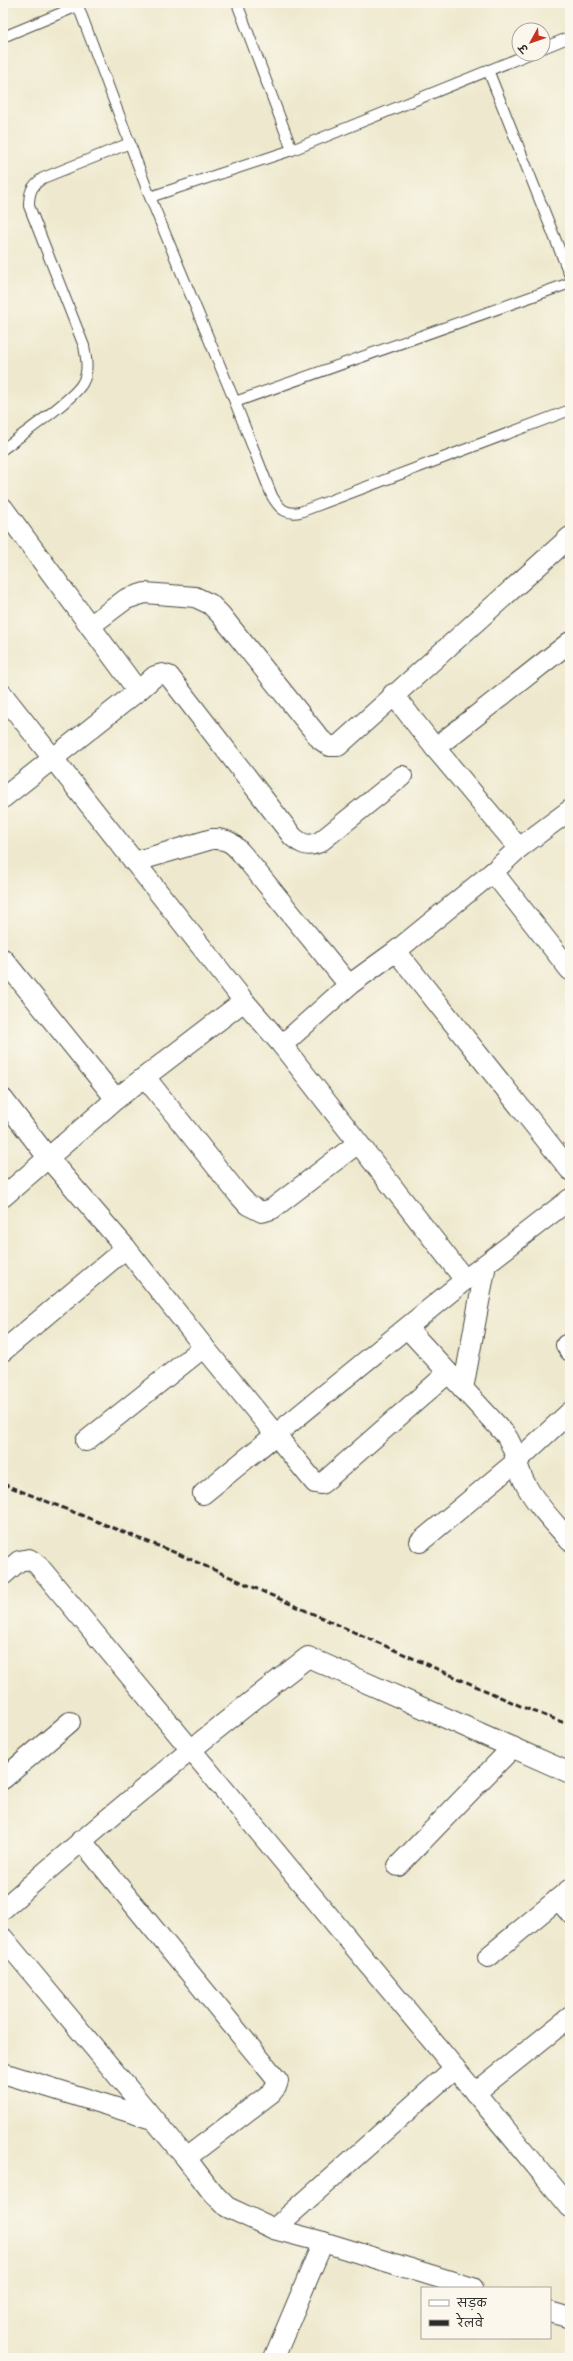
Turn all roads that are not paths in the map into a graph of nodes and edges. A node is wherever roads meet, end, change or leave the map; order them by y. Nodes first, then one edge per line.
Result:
1 (236, 3) edge
2 (77, 5) edge
3 (3, 37) edge
4 (570, 37) edge
5 (551, 45) edge
6 (511, 61) edge
7 (488, 70) junction
8 (130, 143) junction
9 (292, 150) junction
10 (150, 197) junction
11 (570, 276) edge
12 (570, 283) edge
13 (235, 402) junction
14 (570, 410) edge
15 (3, 449) edge
16 (3, 508) edge
17 (570, 537) edge
18 (90, 626) junction
19 (570, 642) edge
20 (138, 691) junction
21 (393, 694) junction
22 (3, 695) edge
23 (435, 748) junction
24 (53, 760) junction
25 (402, 776) dead end
26 (3, 798) edge
27 (570, 810) edge
28 (519, 848) junction
29 (134, 862) junction
30 (493, 872) junction
31 (396, 951) junction
32 (3, 959) edge
33 (570, 970) edge
34 (349, 985) junction
35 (244, 1001) junction
36 (282, 1045) junction
37 (145, 1077) junction
38 (3, 1099) edge
39 (116, 1100) junction
40 (358, 1143) junction
41 (49, 1159) junction
42 (570, 1170) edge
43 (3, 1197) edge
44 (570, 1200) edge
45 (126, 1248) junction
46 (486, 1264) junction
47 (465, 1280) junction
48 (408, 1328) junction
49 (204, 1347) junction
50 (3, 1351) edge
51 (448, 1373) junction
52 (463, 1389) junction
53 (570, 1412) edge
54 (274, 1434) junction
55 (86, 1441) dead end
56 (517, 1461) junction
57 (203, 1494) dead end
58 (570, 1541) edge
59 (420, 1542) dead end
60 (3, 1575) edge
61 (70, 1722) dead end
62 (513, 1747) junction
63 (190, 1749) junction
64 (570, 1773) edge
65 (3, 1779) edge
66 (81, 1840) junction
67 (398, 1866) dead end
68 (566, 1901) edge
69 (3, 1909) edge
70 (3, 1938) edge
71 (488, 1957) dead end
72 (570, 2017) edge
73 (455, 2068) junction
74 (3, 2072) edge
75 (475, 2093) junction
76 (152, 2120) junction
77 (186, 2158) junction
78 (568, 2200) edge
79 (274, 2230) junction
80 (323, 2242) junction
81 (470, 2287) edge
82 (551, 2312) edge
83 (570, 2318) edge
84 (274, 2358) edge

1 - 9 lane
2 - 3 lane
2 - 8 lane
4 - 5 lane
6 - 7 lane
7 - 9 lane
7 - 11 lane
8 - 10 lane
8 - 15 lane
9 - 10 lane
10 - 13 lane
12 - 13 lane
13 - 14 lane
16 - 18 street
17 - 21 street
18 - 20 street
18 - 21 street
19 - 23 street
20 - 24 street
20 - 25 street
21 - 23 street
22 - 24 street
23 - 28 street
24 - 26 street
24 - 29 street
27 - 28 street
28 - 30 street
29 - 34 street
29 - 35 street
30 - 31 street
30 - 33 street
31 - 34 street
31 - 42 street
32 - 39 street
34 - 36 street
35 - 36 street
35 - 37 street
36 - 40 street
37 - 39 street
37 - 40 street
38 - 41 street
39 - 41 street
40 - 47 street
41 - 43 street
41 - 45 street
44 - 46 street
45 - 49 street
45 - 50 street
46 - 47 street
46 - 52 street
47 - 48 street
48 - 51 street
48 - 54 street
49 - 54 street
49 - 55 street
51 - 52 street
51 - 54 street
52 - 56 street
53 - 56 street
54 - 57 street
56 - 58 street
56 - 59 street
60 - 63 street
61 - 65 street
62 - 63 street
62 - 64 street
62 - 67 street
63 - 66 street
63 - 73 street
66 - 69 street
66 - 77 street
68 - 71 street
70 - 76 street
72 - 75 street
73 - 75 street
73 - 79 street
74 - 76 street
75 - 78 street
76 - 77 street
77 - 79 street
79 - 80 street
80 - 81 street
80 - 84 street
82 - 83 street

